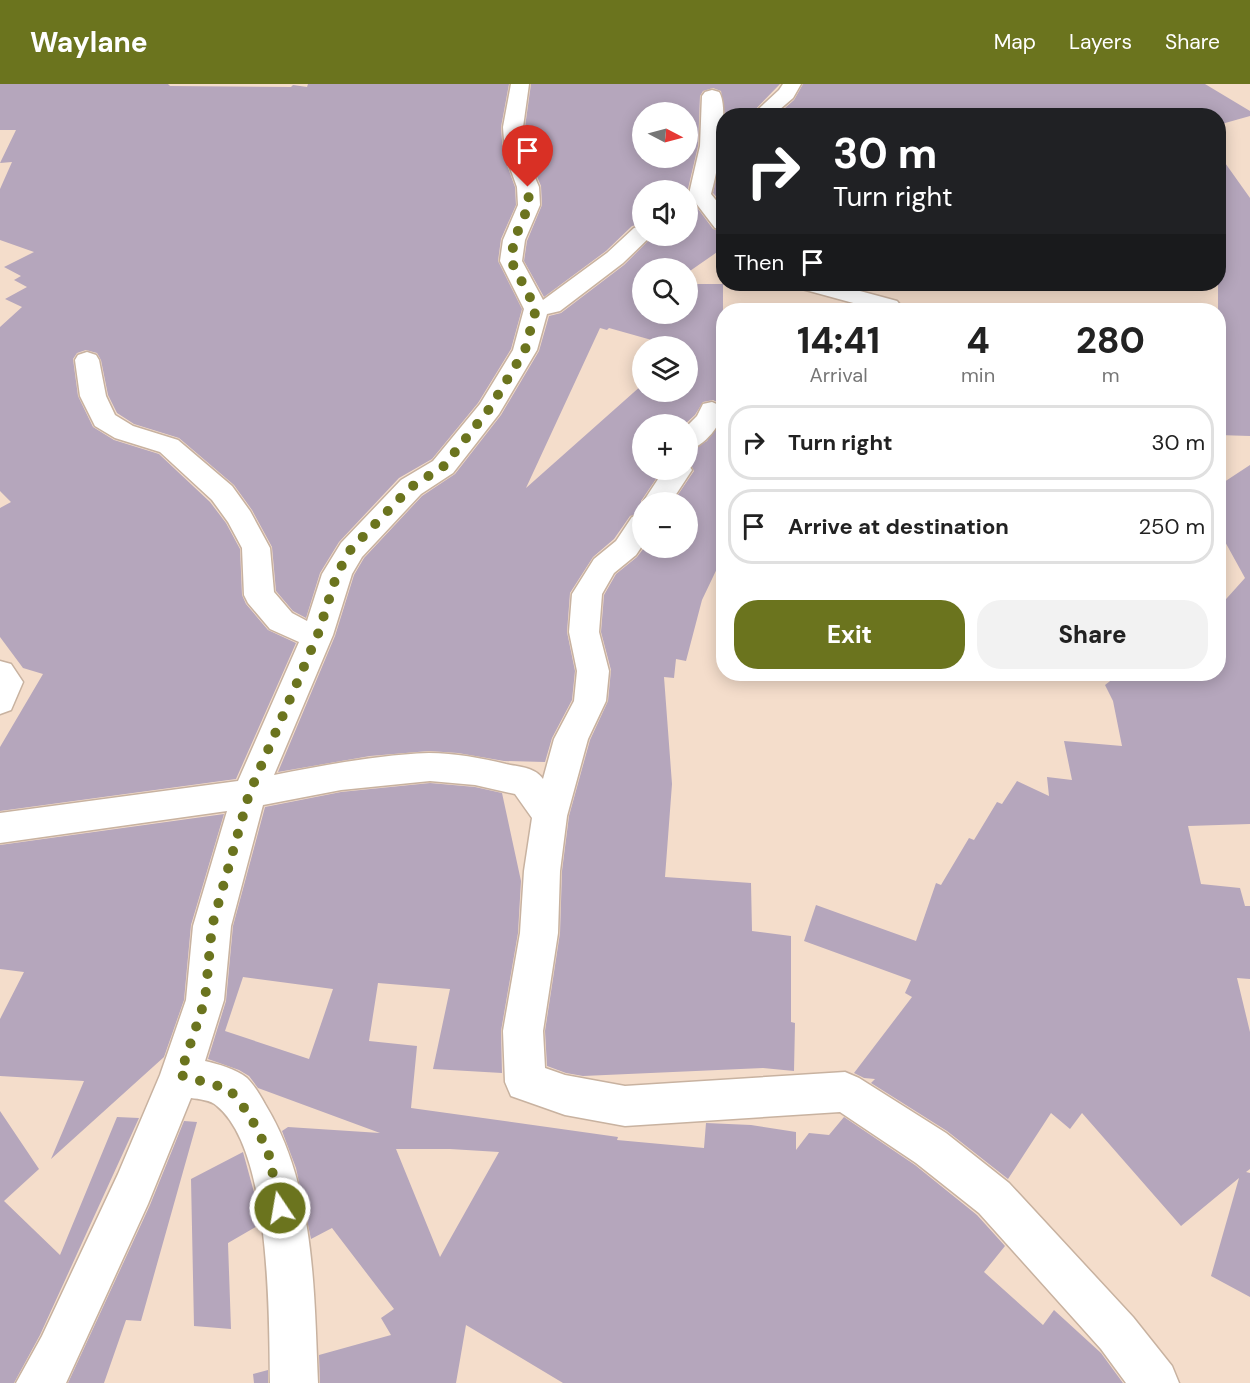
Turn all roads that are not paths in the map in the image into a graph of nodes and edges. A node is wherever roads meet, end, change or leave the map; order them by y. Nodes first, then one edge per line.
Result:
1 (520, 84) edge
2 (792, 84) edge
3 (712, 96) dead end
4 (769, 108) edge
5 (716, 165) edge
6 (698, 180) edge
7 (698, 184) edge
8 (698, 190) edge
9 (716, 214) edge
10 (632, 242) edge
11 (835, 291) edge
12 (879, 303) edge
13 (536, 309) junction
14 (87, 360) dead end
15 (712, 410) dead end
16 (698, 430) edge
17 (632, 539) edge
18 (318, 634) junction
19 (0, 673) edge
20 (0, 700) edge
21 (249, 794) junction
22 (550, 816) junction
23 (0, 828) edge
24 (180, 1075) junction
25 (40, 1383) edge
26 (294, 1383) edge
27 (1155, 1383) edge

1 - 13 street
2 - 4 street
3 - 6 street
5 - 7 street
8 - 9 street
10 - 13 street
11 - 12 street
13 - 18 street
14 - 18 street
15 - 16 street
17 - 22 street
18 - 21 street
19 - 20 street
21 - 22 street
21 - 23 street
21 - 24 street
22 - 27 street
24 - 25 street
24 - 26 street

